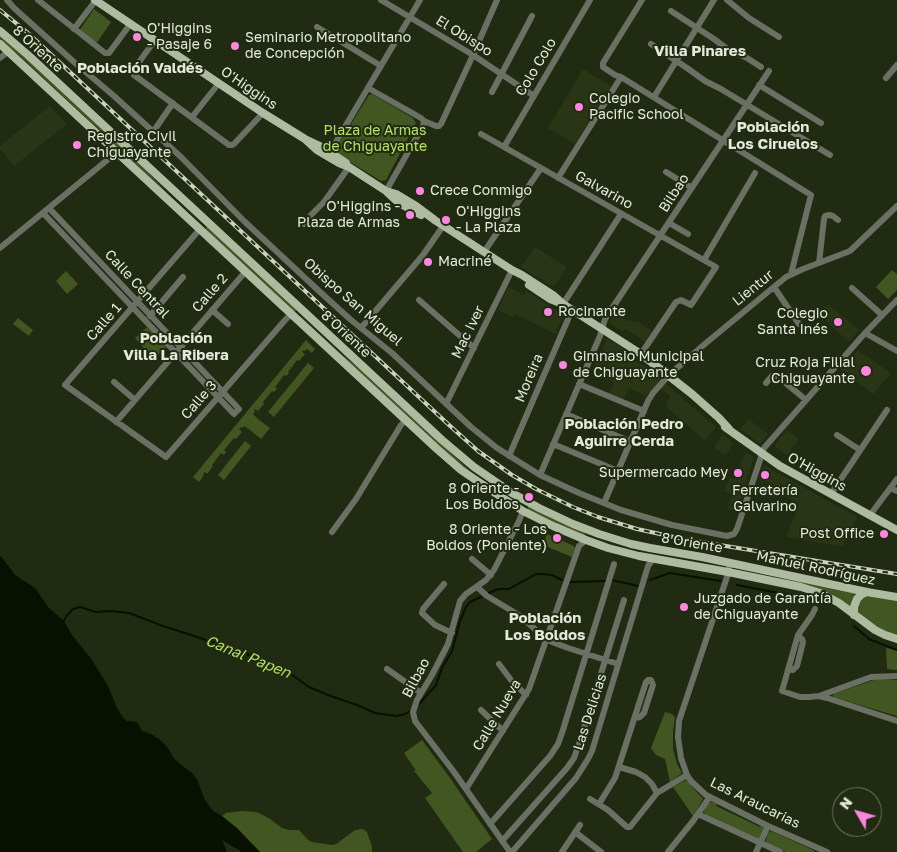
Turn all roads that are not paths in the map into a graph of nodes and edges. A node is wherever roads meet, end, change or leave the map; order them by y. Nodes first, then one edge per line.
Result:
1 (7, 0) edge
2 (38, 0) edge
3 (96, 0) edge
4 (104, 0) edge
5 (381, 0) edge
6 (420, 0) edge
7 (497, 0) edge
8 (590, 0) edge
9 (642, 0) edge
10 (714, 0) edge
11 (727, 0) edge
12 (671, 12) dead end
13 (532, 16) dead end
14 (410, 18) junction
15 (131, 23) junction
16 (317, 27) dead end
17 (697, 28) junction
18 (74, 29) junction
19 (0, 31) edge
20 (778, 37) dead end
21 (155, 40) junction
22 (0, 44) edge
23 (651, 44) dead end
24 (9, 51) junction
25 (473, 55) junction
26 (0, 58) edge
27 (676, 61) junction
28 (897, 65) edge
29 (381, 66) junction
30 (761, 67) dead end
31 (768, 71) dead end
32 (502, 74) junction
33 (621, 77) junction
34 (886, 78) dead end
35 (219, 83) junction
36 (759, 85) junction
37 (368, 88) junction
38 (492, 92) dead end
39 (534, 96) junction
40 (654, 97) junction
41 (173, 103) junction
42 (747, 104) junction
43 (263, 113) junction
44 (192, 118) junction
45 (424, 121) junction
46 (821, 123) dead end
47 (153, 132) junction
48 (481, 134) dead end
49 (723, 140) junction
50 (504, 147) junction
51 (117, 152) junction
52 (331, 155) junction
53 (830, 155) dead end
54 (349, 166) junction
55 (541, 168) junction
56 (666, 172) dead end
57 (756, 173) dead end
58 (558, 178) junction
59 (692, 188) junction
60 (386, 191) junction
61 (897, 206) edge
62 (49, 208) junction
63 (43, 213) junction
64 (199, 214) junction
65 (621, 214) junction
66 (838, 220) dead end
67 (669, 223) junction
68 (304, 224) dead end
69 (443, 226) junction
70 (200, 229) junction
71 (688, 234) dead end
72 (70, 236) junction
73 (661, 236) junction
74 (0, 248) edge
75 (484, 252) junction
76 (704, 260) junction
77 (819, 263) junction
78 (512, 270) junction
79 (246, 271) junction
80 (791, 274) junction
81 (183, 277) dead end
82 (774, 287) junction
83 (852, 288) dead end
84 (419, 300) dead end
85 (897, 300) edge
86 (563, 304) junction
87 (135, 305) junction
88 (212, 310) junction
89 (572, 310) junction
90 (292, 314) junction
91 (882, 314) junction
92 (308, 315) junction
93 (150, 316) junction
94 (228, 324) dead end
95 (799, 324) dead end
96 (362, 328) junction
97 (602, 329) junction
98 (865, 333) junction
99 (474, 348) junction
100 (178, 350) junction
101 (897, 351) edge
102 (641, 354) junction
103 (669, 376) junction
104 (114, 382) dead end
105 (766, 383) dead end
106 (579, 384) junction
107 (221, 394) junction
108 (135, 400) junction
109 (806, 400) junction
110 (446, 404) junction
111 (887, 410) dead end
112 (644, 411) junction
113 (566, 414) junction
114 (406, 420) junction
115 (116, 422) junction
116 (837, 435) dead end
117 (631, 442) junction
118 (554, 444) junction
119 (860, 450) junction
120 (762, 454) junction
121 (509, 456) junction
122 (618, 472) junction
123 (540, 475) junction
124 (897, 479) edge
125 (890, 488) junction
126 (897, 492) edge
127 (831, 494) junction
128 (520, 498) junction
129 (604, 503) junction
130 (523, 511) junction
131 (870, 515) junction
132 (897, 530) edge
133 (332, 532) dead end
134 (599, 534) junction
135 (586, 540) junction
136 (472, 559) dead end
137 (653, 559) junction
138 (730, 563) junction
139 (614, 564) dead end
140 (728, 572) junction
141 (491, 574) junction
142 (444, 584) dead end
143 (477, 587) junction
144 (868, 592) junction
145 (897, 596) edge
146 (624, 600) dead end
147 (815, 608) dead end
148 (854, 615) junction
149 (452, 633) junction
150 (547, 639) junction
151 (897, 639) edge
152 (586, 654) junction
153 (605, 660) junction
154 (499, 664) dead end
155 (618, 664) junction
156 (387, 669) dead end
157 (897, 676) edge
158 (421, 693) junction
159 (526, 696) junction
160 (819, 696) junction
161 (482, 710) dead end
162 (635, 718) junction
163 (897, 721) edge
164 (503, 732) junction
165 (619, 767) junction
166 (688, 775) junction
167 (466, 788) junction
168 (657, 793) junction
169 (709, 798) junction
170 (590, 799) dead end
171 (599, 804) junction
172 (698, 814) junction
173 (490, 824) junction
174 (580, 824) dead end
175 (768, 826) junction
176 (575, 832) junction
177 (502, 841) junction
178 (760, 843) junction
179 (819, 850) edge
180 (511, 852) edge
181 (562, 852) edge
182 (602, 852) edge
183 (668, 852) edge
184 (756, 852) edge
185 (780, 852) edge
186 (827, 852) edge

1 - 47 street, Obispo San Miguel
2 - 18 street
3 - 15 main road, O'Higgins
3 - 18 street
4 - 15 main road, O'Higgins
5 - 14 street, El Obispo
6 - 14 street
7 - 25 street
8 - 39 street, Colo Colo
9 - 33 street
10 - 17 street
11 - 20 street
12 - 17 street
13 - 32 street
14 - 25 street, El Obispo
14 - 29 street
15 - 18 street
15 - 21 main road, O'Higgins
16 - 29 street
17 - 27 street
17 - 30 street
19 - 64 main road, 8 Oriente
21 - 35 main road, O'Higgins
21 - 41 street
22 - 24 main road, 8 Oriente
23 - 27 street
24 - 26 street
24 - 51 main road, 8 Oriente
25 - 32 street, El Obispo
25 - 45 street
27 - 40 street
27 - 42 street
28 - 34 street
29 - 37 street
31 - 36 street, Bilbao
32 - 38 street
32 - 39 street, El Obispo
33 - 40 street
33 - 58 street
35 - 43 main road, O'Higgins
35 - 44 street
36 - 42 street, Bilbao
36 - 46 street
37 - 45 street
37 - 52 street
39 - 50 street, Colo Colo
40 - 49 street
41 - 44 street
41 - 47 street
42 - 49 street, Bilbao
42 - 53 street
43 - 44 street
43 - 52 main road, O'Higgins
45 - 60 street
47 - 96 street, Obispo San Miguel
48 - 50 street, Galvarino
49 - 59 street, Bilbao
49 - 80 street, Lientur
50 - 55 street, Galvarino
51 - 62 street
51 - 70 main road, 8 Oriente
52 - 54 main road, O'Higgins
54 - 60 main road, O'Higgins
54 - 68 street
55 - 58 street, Galvarino
55 - 75 street
56 - 59 street
57 - 76 street
58 - 65 street, Galvarino
59 - 67 street, Bilbao
60 - 69 main road, O'Higgins
61 - 77 street
62 - 63 street
62 - 72 street, Calle Central
63 - 72 street, Calle Central
63 - 74 street
64 - 70 main road
64 - 92 main road, 8 Oriente
65 - 73 street, Galvarino
65 - 86 street
66 - 77 street
67 - 71 street
67 - 73 street, Bilbao
69 - 75 main road, O'Higgins
69 - 96 street
70 - 79 main road, 8 Oriente
70 - 87 street, Calle 1
72 - 87 street, Calle Central
73 - 76 street, Galvarino
73 - 97 street, Bilbao
75 - 78 main road, O'Higgins
76 - 102 street, Galvarino
77 - 80 street
78 - 86 main road, O'Higgins
78 - 99 street, Mac Iver
79 - 88 street, Calle 2
79 - 90 main road, 8 Oriente
80 - 82 street, Lientur
81 - 93 street
82 - 95 street
82 - 103 street, Lientur
83 - 91 street
84 - 99 street
85 - 91 street
86 - 89 main road, O'Higgins
87 - 93 street, Calle Central
87 - 100 street, Calle Central
87 - 115 street, Calle 1
88 - 94 street
88 - 100 street, Calle 2
89 - 97 main road, O'Higgins
89 - 121 street, Moreira
90 - 92 main road
90 - 107 street, Calle 3
90 - 114 main road, 8 Oriente
91 - 98 street
92 - 128 main road, 8 Oriente
93 - 100 street, Calle Central
96 - 110 street, Obispo San Miguel
97 - 102 main road, O'Higgins
97 - 106 street, Bilbao
98 - 101 street
98 - 109 street
99 - 110 street, Mac Iver
100 - 107 street, Calle Central
100 - 108 street, Calle 2
102 - 103 main road, O'Higgins
103 - 112 street, Lientur
103 - 120 main road, O'Higgins
104 - 108 street
105 - 109 street
106 - 112 street
106 - 113 street, Bilbao
107 - 115 street, Calle 3
108 - 115 street, Calle 2
109 - 120 street
110 - 121 street, Obispo San Miguel
111 - 119 street
112 - 117 street, Lientur
113 - 117 street
113 - 118 street, Bilbao
114 - 130 main road, 8 Oriente
114 - 133 street
116 - 119 street
117 - 122 street, Lientur
118 - 122 street
118 - 123 street, Bilbao
119 - 127 street
120 - 127 main road, O'Higgins
120 - 129 street, Obispo San Miguel
121 - 123 street, Obispo San Miguel
122 - 129 street, Lientur
123 - 129 street, Obispo San Miguel
124 - 125 street
125 - 126 street
125 - 131 street
127 - 131 main road, O'Higgins
128 - 130 main road
128 - 134 main road, 8 Oriente
130 - 135 main road, 8 Oriente
130 - 141 street, Bilbao
131 - 132 main road, O'Higgins
134 - 135 main road
134 - 138 main road, 8 Oriente
135 - 137 main road, 8 Oriente
135 - 150 street, Calle Nueva
136 - 141 street
137 - 140 main road, 8 Oriente
137 - 155 street, Las Delicias
138 - 140 street, Las Araucarias
138 - 144 main road, Manuel Rodríguez
139 - 152 street
140 - 148 main road, Manuel Rodríguez
140 - 166 street, Las Araucarias
141 - 143 street, Bilbao
142 - 149 street
143 - 149 street, Bilbao
143 - 150 street
144 - 145 main road, Manuel Rodríguez
144 - 148 main road
146 - 153 street
147 - 160 street
148 - 151 main road, Manuel Rodríguez
149 - 158 street, Bilbao
150 - 152 street
150 - 159 street, Calle Nueva
152 - 153 street
152 - 173 street
153 - 155 street
153 - 177 street
154 - 159 street
155 - 180 street, Las Delicias
156 - 158 street
157 - 160 street
158 - 167 street, Bilbao
159 - 164 street, Calle Nueva
160 - 163 street
161 - 164 street
162 - 162 street
162 - 165 street
164 - 167 street, Calle Nueva
165 - 168 street
165 - 171 street
166 - 168 street
166 - 169 street, Las Araucarias
167 - 173 street, Bilbao
168 - 171 street
169 - 172 street
169 - 175 street, Las Araucarias
170 - 171 street
172 - 178 street
172 - 183 street
173 - 177 street, Bilbao
174 - 176 street
175 - 178 street
175 - 179 street, Las Araucarias
176 - 181 street
176 - 182 street
177 - 180 street, Bilbao
178 - 184 street
178 - 185 street
179 - 186 street, Las Araucarias

